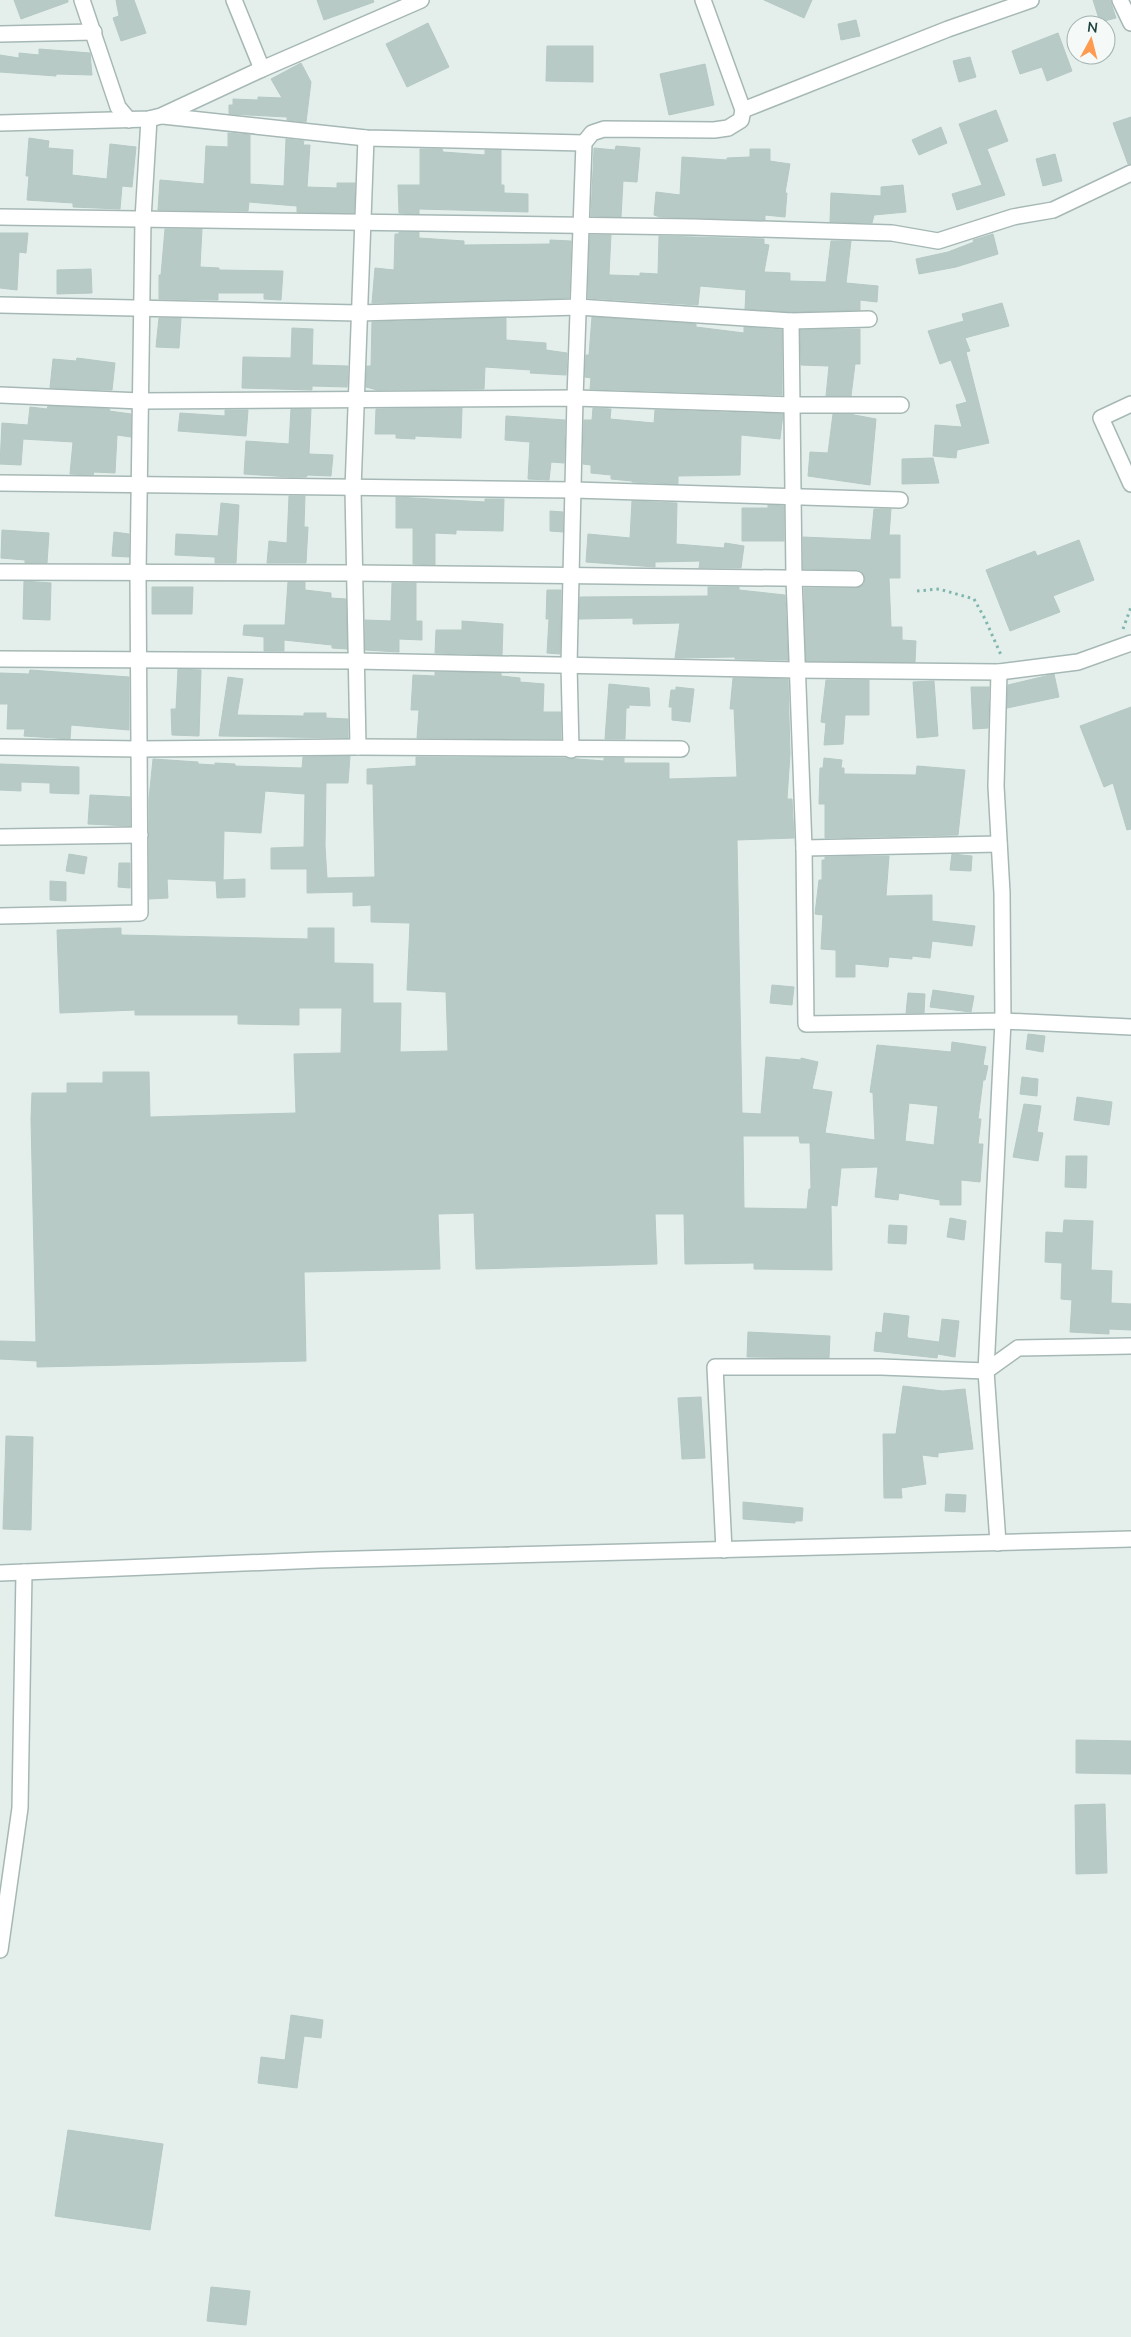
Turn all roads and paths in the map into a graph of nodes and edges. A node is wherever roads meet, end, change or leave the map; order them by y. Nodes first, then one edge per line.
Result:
1 (82, 0) edge
2 (234, 0) edge
3 (421, 0) edge
4 (704, 0) edge
5 (1031, 0) edge
6 (1120, 0) edge
7 (395, 5) edge
8 (1131, 23) edge
9 (94, 32) junction
10 (0, 34) edge
11 (262, 69) junction
12 (743, 110) junction
13 (155, 118) junction
14 (129, 120) junction
15 (0, 123) edge
16 (366, 138) junction
17 (584, 143) junction
18 (1131, 173) edge
19 (0, 217) edge
20 (143, 219) junction
21 (362, 223) junction
22 (580, 224) junction
23 (0, 305) edge
24 (143, 306) junction
25 (578, 306) junction
26 (358, 313) junction
27 (869, 319) dead end
28 (791, 321) junction
29 (0, 395) edge
30 (575, 398) junction
31 (355, 399) junction
32 (141, 401) junction
33 (1131, 404) edge
34 (792, 405) junction
35 (901, 405) dead end
36 (0, 483) edge
37 (1131, 484) edge
38 (139, 486) junction
39 (353, 488) junction
40 (574, 490) junction
41 (793, 496) junction
42 (900, 500) dead end
43 (0, 572) edge
44 (138, 573) junction
45 (354, 573) junction
46 (572, 577) junction
47 (794, 578) junction
48 (856, 579) dead end
49 (917, 590) dead end
50 (1131, 643) edge
51 (0, 659) edge
52 (137, 659) junction
53 (356, 661) junction
54 (569, 665) junction
55 (797, 670) junction
56 (1005, 671) junction
57 (0, 747) edge
58 (358, 747) junction
59 (139, 749) junction
60 (681, 749) dead end
61 (571, 750) junction
62 (140, 835) junction
63 (0, 836) edge
64 (999, 844) junction
65 (804, 848) junction
66 (0, 916) edge
67 (1003, 1021) junction
68 (1131, 1027) edge
69 (1131, 1346) edge
70 (986, 1371) junction
71 (1131, 1539) edge
72 (998, 1544) junction
73 (724, 1550) junction
74 (0, 1572) edge
75 (24, 1572) junction
76 (0, 1950) edge

1 - 9 street
2 - 11 street
3 - 7 street
4 - 12 street
5 - 12 street
6 - 8 street
7 - 11 street
9 - 10 street
9 - 14 street
11 - 13 street
12 - 17 street
13 - 14 street
13 - 16 street
13 - 20 street
14 - 15 street
16 - 17 street
16 - 21 street
17 - 22 street
18 - 22 street
19 - 20 street
20 - 21 street
20 - 24 street
21 - 22 street
21 - 26 street
22 - 25 street
23 - 24 street
24 - 26 street
24 - 32 street
25 - 26 street
25 - 28 street
25 - 30 street
26 - 31 street
27 - 28 street
28 - 34 street
29 - 32 street
30 - 31 street
30 - 34 street
30 - 40 street
31 - 32 street
31 - 39 street
32 - 38 street
33 - 37 street
34 - 35 street
34 - 41 street
36 - 38 street
38 - 39 street
38 - 44 street
39 - 40 street
39 - 45 street
40 - 41 street
40 - 46 street
41 - 42 street
41 - 47 street
43 - 44 street
44 - 45 street
44 - 52 street
45 - 46 street
45 - 53 street
46 - 47 street
46 - 54 street
47 - 48 street
47 - 55 street
49 - 56 path
50 - 56 street
51 - 52 street
52 - 53 street
52 - 59 street
53 - 54 street
53 - 58 street
54 - 55 street
54 - 61 street
55 - 56 street
55 - 65 street
56 - 64 street
57 - 59 street
58 - 59 street
58 - 61 street
59 - 62 street
60 - 61 street
62 - 63 street
62 - 66 street
64 - 65 street
64 - 67 street
65 - 67 street
67 - 68 street
67 - 70 street
69 - 70 street
70 - 72 street
70 - 73 street
71 - 72 street
72 - 73 street
73 - 75 street
74 - 75 street
75 - 76 street

